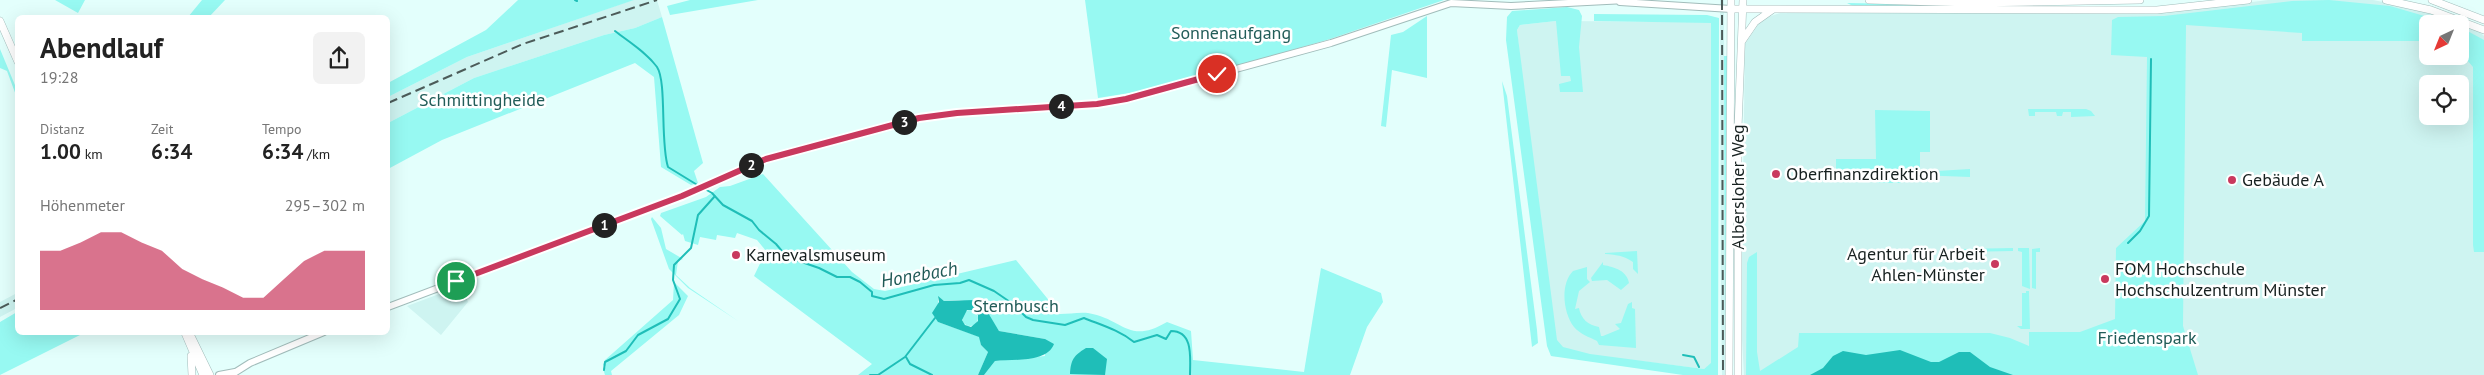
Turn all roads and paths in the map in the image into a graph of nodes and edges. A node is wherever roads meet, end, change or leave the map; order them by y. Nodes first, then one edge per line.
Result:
1 (1731, 0) edge
2 (1743, 0) edge
3 (1869, 0) edge
4 (2140, 0) edge
5 (2248, 0) edge
6 (2386, 0) edge
7 (2432, 0) edge
8 (1622, 1) edge
9 (1731, 9) junction
10 (1742, 9) junction
11 (1774, 9) junction
12 (2484, 20) edge
13 (0, 21) edge
14 (2484, 30) edge
15 (1742, 42) junction
16 (15, 55) edge
17 (390, 306) edge
18 (188, 335) edge
19 (189, 335) edge
20 (317, 335) edge
21 (189, 343) junction
22 (233, 373) edge
23 (192, 375) edge
24 (203, 375) edge
25 (210, 375) edge
26 (219, 375) edge
27 (1730, 375) edge
28 (1738, 375) edge

1 - 9 main road, Albersloher Weg
2 - 10 main road, Albersloher Weg
3 - 4 main road
5 - 11 main road
6 - 14 main road
7 - 12 main road
8 - 9 street
8 - 17 street
9 - 10 main road
9 - 27 main road, Albersloher Weg
10 - 11 main road
10 - 15 main road, Albersloher Weg
11 - 15 main road
13 - 16 main road
15 - 28 main road, Albersloher Weg
18 - 21 main road
19 - 25 main road
20 - 22 street
21 - 23 main road
21 - 24 main road
22 - 26 street

